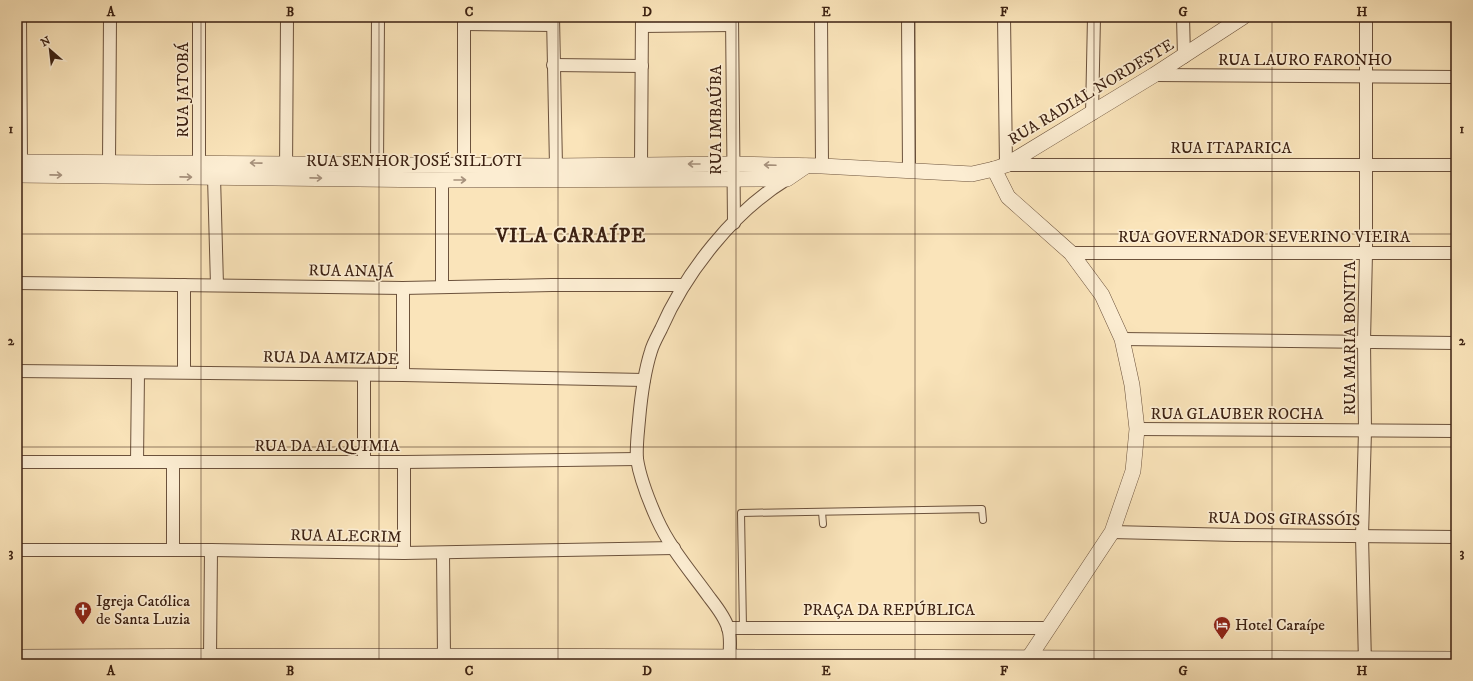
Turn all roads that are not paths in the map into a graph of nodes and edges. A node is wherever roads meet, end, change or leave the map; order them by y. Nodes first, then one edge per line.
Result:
1 (20, 17) edge
2 (110, 17) edge
3 (199, 17) edge
4 (287, 17) edge
5 (378, 17) edge
6 (821, 17) edge
7 (908, 17) edge
8 (1004, 17) edge
9 (1094, 17) edge
10 (1183, 17) edge
11 (1243, 17) edge
12 (1366, 17) edge
13 (464, 20) edge
14 (553, 21) edge
15 (732, 21) edge
16 (642, 22) edge
17 (1184, 56) junction
18 (554, 65) junction
19 (642, 66) junction
20 (1154, 75) junction
21 (1367, 77) junction
22 (1456, 77) edge
23 (1092, 114) junction
24 (199, 162) junction
25 (109, 163) junction
26 (641, 164) junction
27 (733, 164) junction
28 (1367, 164) junction
29 (376, 165) junction
30 (464, 165) junction
31 (1456, 165) edge
32 (18, 166) edge
33 (556, 166) junction
34 (806, 166) junction
35 (822, 166) junction
36 (1000, 167) junction
37 (909, 170) junction
38 (286, 171) junction
39 (972, 174) joint
40 (214, 177) junction
41 (733, 179) junction
42 (787, 179) junction
43 (442, 180) junction
44 (734, 223) junction
45 (1071, 253) junction
46 (1366, 253) junction
47 (1456, 253) edge
48 (17, 283) edge
49 (184, 285) junction
50 (217, 285) junction
51 (684, 285) junction
52 (442, 287) junction
53 (403, 288) junction
54 (1122, 339) junction
55 (1364, 341) junction
56 (1456, 343) edge
57 (17, 371) edge
58 (184, 372) junction
59 (138, 373) junction
60 (364, 374) junction
61 (403, 375) junction
62 (644, 380) junction
63 (1137, 429) junction
64 (1365, 431) junction
65 (1456, 431) edge
66 (637, 459) junction
67 (17, 462) edge
68 (137, 462) junction
69 (173, 462) junction
70 (364, 462) junction
71 (404, 462) junction
72 (822, 512) junction
73 (983, 520) dead end
74 (823, 524) dead end
75 (1112, 532) junction
76 (1362, 536) junction
77 (1456, 537) edge
78 (674, 548) junction
79 (17, 550) edge
80 (173, 550) junction
81 (211, 550) junction
82 (404, 553) junction
83 (443, 553) junction
84 (728, 628) junction
85 (743, 628) junction
86 (1049, 628) junction
87 (17, 658) edge
88 (444, 658) junction
89 (203, 659) edge
90 (1456, 660) edge
91 (729, 661) edge
92 (1026, 662) edge
93 (1365, 662) edge

1 - 32 street
2 - 25 street
3 - 24 street, RUA JATOBÁ
4 - 38 street
5 - 29 street
6 - 35 street
7 - 37 street
8 - 36 street
9 - 23 street
10 - 17 street
11 - 17 street, RUA RADIAL NORDESTE
12 - 21 street, RUA MARIA BONITA
13 - 14 street
13 - 30 street
14 - 18 street
15 - 16 street
15 - 27 street, RUA IMBAÚBA
16 - 19 street
17 - 20 street, RUA RADIAL NORDESTE
18 - 19 street
18 - 33 street
19 - 26 street
20 - 21 street, RUA LAURO FARONHO
20 - 23 street, RUA RADIAL NORDESTE
21 - 22 street, RUA LAURO FARONHO
21 - 28 street, RUA MARIA BONITA
23 - 36 street, RUA RADIAL NORDESTE
24 - 25 street, RUA SENHOR JOSÉ SILLOTI
38 -> 24 street, RUA SENHOR JOSÉ SILLOTI
25 - 32 street, RUA SENHOR JOSÉ SILLOTI
27 -> 26 street, RUA SENHOR JOSÉ SILLOTI
26 - 33 street, RUA SENHOR JOSÉ SILLOTI
34 -> 27 street, RUA SENHOR JOSÉ SILLOTI
27 - 41 street, RUA IMBAÚBA
28 - 31 street, RUA ITAPARICA
28 - 36 street, RUA ITAPARICA
28 - 46 street, RUA MARIA BONITA
29 - 30 street, RUA SENHOR JOSÉ SILLOTI
29 - 38 street, RUA SENHOR JOSÉ SILLOTI
30 - 33 street, RUA SENHOR JOSÉ SILLOTI
32 -> 40 street, RUA SENHOR JOSÉ SILLOTI
34 - 35 street, RUA SENHOR JOSÉ SILLOTI
34 - 42 street
35 - 37 street, RUA SENHOR JOSÉ SILLOTI
36 - 39 street, RUA RADIAL NORDESTE
36 - 45 street
37 - 39 street, RUA SENHOR JOSÉ SILLOTI
38 - 40 street, RUA SENHOR JOSÉ SILLOTI
38 -> 43 street, RUA SENHOR JOSÉ SILLOTI
40 - 50 street
41 - 42 street, RUA SENHOR JOSÉ SILLOTI
43 -> 41 street, RUA SENHOR JOSÉ SILLOTI
41 - 44 street, RUA IMBAÚBA
42 - 44 street
43 - 52 street
44 - 51 street
45 - 46 street, RUA GOVERNADOR SEVERINO VIEIRA
45 - 54 street
46 - 47 street, RUA GOVERNADOR SEVERINO VIEIRA
46 - 55 street, RUA MARIA BONITA
48 - 49 street, RUA ANAJÁ
49 - 50 street, RUA ANAJÁ
49 - 58 street
50 - 53 street, RUA ANAJÁ
51 - 52 street, RUA ANAJÁ
51 - 62 street
52 - 53 street, RUA ANAJÁ
53 - 61 street
54 - 55 street
54 - 63 street
55 - 56 street
55 - 64 street, RUA MARIA BONITA
57 - 59 street, RUA DA AMIZADE
58 - 59 street, RUA DA AMIZADE
58 - 60 street, RUA DA AMIZADE
59 - 68 street
60 - 61 street, RUA DA AMIZADE
60 - 70 street
61 - 62 street, RUA DA AMIZADE
62 - 66 street
63 - 64 street, RUA GLAUBER ROCHA
63 - 75 street
64 - 65 street, RUA GLAUBER ROCHA
64 - 76 street, RUA MARIA BONITA
66 - 71 street, RUA DA ALQUIMIA
66 - 78 street
67 - 68 street, RUA DA ALQUIMIA
68 - 69 street, RUA DA ALQUIMIA
69 - 70 street, RUA DA ALQUIMIA
69 - 80 street
70 - 71 street, RUA DA ALQUIMIA
71 - 82 street
72 - 73 lane
72 - 74 lane
72 - 85 lane
75 - 76 street, RUA DOS GIRASSÓIS
75 - 86 street
76 - 77 street, RUA DOS GIRASSÓIS
76 - 93 street, RUA MARIA BONITA
78 - 83 street, RUA ALECRIM
78 - 84 street
79 - 80 street, RUA ALECRIM
80 - 81 street, RUA ALECRIM
81 - 82 street, RUA ALECRIM
81 - 89 street
82 - 83 street, RUA ALECRIM
83 - 88 street
84 - 85 street, PRAÇA DA REPÚBLICA
84 - 91 street
85 - 86 street, PRAÇA DA REPÚBLICA
86 - 92 street
87 - 89 main road
88 - 89 main road
88 - 91 main road
90 - 93 main road
91 - 92 main road
92 - 93 main road

